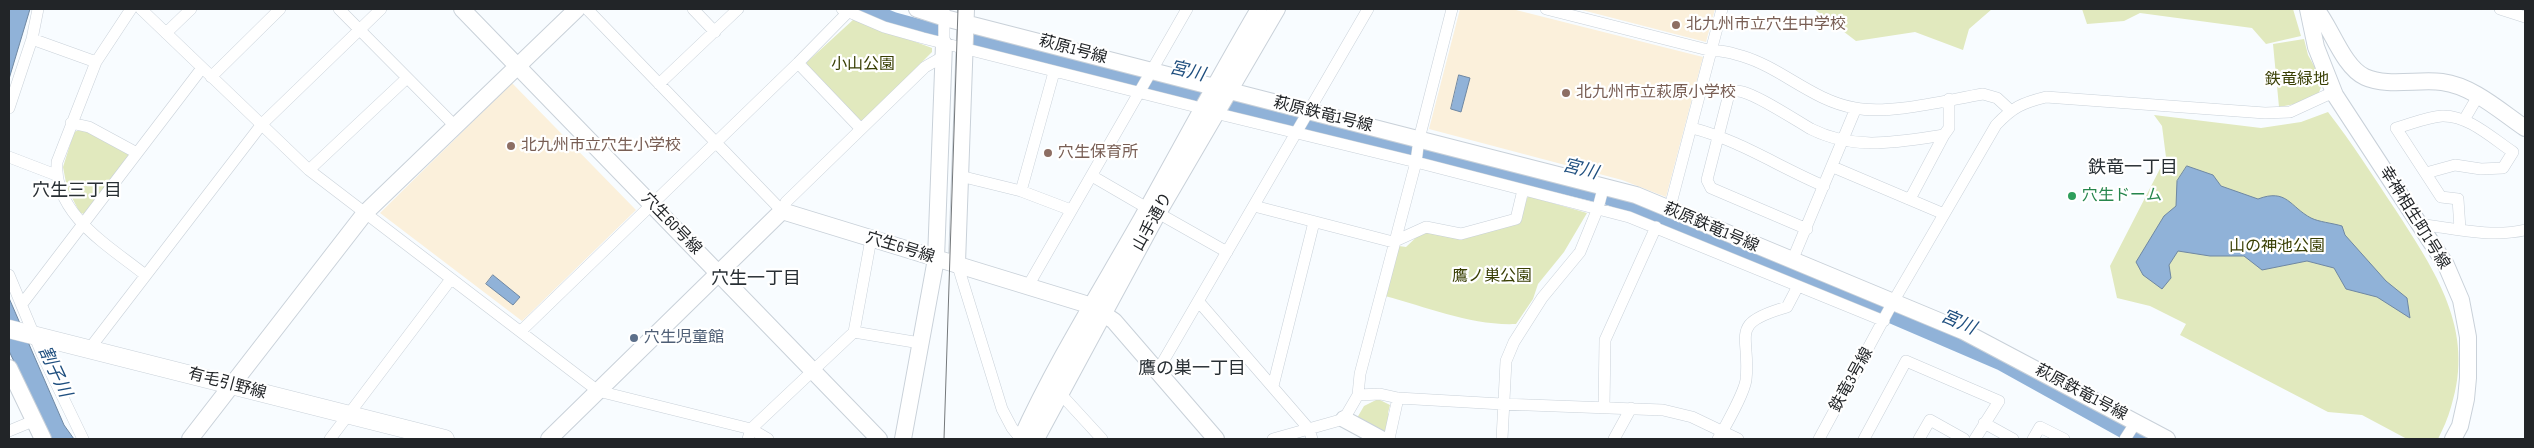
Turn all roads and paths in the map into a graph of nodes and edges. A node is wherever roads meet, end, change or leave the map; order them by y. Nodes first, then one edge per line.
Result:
1 (38, 9) edge
2 (131, 9) edge
3 (141, 9) edge
4 (191, 9) edge
5 (280, 9) edge
6 (339, 9) edge
7 (381, 9) edge
8 (462, 9) edge
9 (576, 9) edge
10 (587, 9) edge
11 (693, 9) edge
12 (738, 9) edge
13 (917, 9) edge
14 (1187, 9) edge
15 (1260, 9) edge
16 (1277, 9) edge
17 (1368, 9) edge
18 (1452, 9) edge
19 (1546, 9) edge
20 (1722, 9) edge
21 (2308, 9) edge
22 (2316, 9) edge
23 (2500, 9) edge
24 (847, 10) edge
25 (945, 13) edge
26 (966, 16) edge
27 (2525, 17) edge
28 (359, 30) junction
29 (715, 32) junction
30 (166, 33) junction
31 (32, 39) junction
32 (965, 49) junction
33 (944, 52) junction
34 (1712, 52) junction
35 (96, 62) junction
36 (798, 63) junction
37 (517, 66) junction
38 (202, 68) junction
39 (1054, 72) junction
40 (1149, 73) junction
41 (211, 77) junction
42 (407, 78) junction
43 (659, 84) junction
44 (1140, 92) junction
45 (2334, 95) junction
46 (2478, 96) junction
47 (1215, 100) junction
48 (1949, 100) junction
49 (9, 108) edge
50 (1856, 108) junction
51 (2010, 110) junction
52 (1306, 115) junction
53 (2464, 120) junction
54 (71, 123) junction
55 (262, 124) junction
56 (455, 126) junction
57 (1692, 128) junction
58 (2525, 128) edge
59 (862, 129) junction
60 (1298, 131) junction
61 (1719, 135) junction
62 (1944, 136) junction
63 (716, 142) junction
64 (1419, 142) junction
65 (1843, 142) junction
66 (137, 154) junction
67 (9, 158) edge
68 (1416, 162) junction
69 (1833, 167) junction
70 (309, 170) junction
71 (2426, 173) junction
72 (56, 175) junction
73 (960, 176) junction
74 (1092, 176) junction
75 (1824, 186) junction
76 (1523, 190) junction
77 (1022, 191) junction
78 (1601, 197) junction
79 (1910, 199) junction
80 (651, 203) junction
81 (1254, 206) junction
82 (1071, 210) junction
83 (1152, 210) junction
84 (1669, 210) junction
85 (782, 211) junction
86 (365, 213) junction
87 (1944, 214) junction
88 (1314, 222) junction
89 (82, 224) junction
90 (2418, 224) junction
91 (1656, 227) junction
92 (1807, 228) junction
93 (2460, 229) junction
94 (2525, 230) edge
95 (871, 239) junction
96 (1393, 242) junction
97 (1227, 252) junction
98 (936, 259) junction
99 (1792, 261) junction
100 (958, 263) junction
101 (144, 274) junction
102 (9, 275) edge
103 (719, 275) junction
104 (451, 279) junction
105 (1028, 286) junction
106 (1798, 286) junction
107 (1199, 302) junction
108 (1893, 302) junction
109 (22, 304) junction
110 (1098, 309) junction
111 (1884, 321) junction
112 (9, 329) edge
113 (521, 331) junction
114 (854, 332) junction
115 (32, 334) junction
116 (920, 343) junction
117 (90, 348) junction
118 (9, 368) edge
119 (813, 370) junction
120 (1157, 372) junction
121 (233, 385) junction
122 (1273, 386) junction
123 (1054, 388) junction
124 (598, 390) junction
125 (1358, 395) junction
126 (1398, 398) junction
127 (1502, 404) junction
128 (1604, 407) junction
129 (1631, 408) junction
130 (347, 415) junction
131 (1344, 420) junction
132 (34, 421) junction
133 (1984, 423) junction
134 (2134, 424) junction
135 (9, 431) edge
136 (750, 434) edge
137 (1310, 434) edge
138 (1720, 435) edge
139 (2126, 438) edge
140 (43, 439) edge
141 (83, 439) edge
142 (190, 439) edge
143 (330, 439) edge
144 (445, 439) edge
145 (549, 439) edge
146 (768, 439) edge
147 (879, 439) edge
148 (903, 439) edge
149 (1021, 439) edge
150 (1036, 439) edge
151 (1102, 439) edge
152 (1216, 439) edge
153 (1273, 439) edge
154 (1381, 439) edge
155 (1389, 439) edge
156 (1502, 439) edge
157 (1614, 439) edge
158 (1738, 439) edge
159 (1820, 439) edge
160 (1864, 439) edge
161 (1919, 439) edge
162 (1964, 439) edge
163 (1975, 439) edge
164 (2013, 439) edge
165 (2033, 439) edge
166 (2064, 439) edge
167 (2167, 439) edge
168 (2453, 439) edge

1 - 31 street
2 - 35 street
3 - 30 street
4 - 30 street
5 - 41 street
6 - 28 street
7 - 28 street
8 - 37 street, 穴生60号線
9 - 37 street
10 - 43 street
11 - 29 street
12 - 29 street
13 - 25 street, 萩原1号線
14 - 40 street
15 - 47 street, 山手通り
16 - 47 street, 山手通り
17 - 52 street
18 - 64 street
19 - 34 street
20 - 34 street
21 - 45 street, 幸神相生町1号線
22 - 46 street
23 - 27 street
24 - 33 street
24 - 36 street
25 - 26 street, 萩原1号線
25 - 33 street
26 - 32 street
26 - 40 street, 萩原1号線
28 - 42 street
28 - 55 street
29 - 43 street
30 - 38 street
31 - 35 street
31 - 49 street
32 - 33 street
32 - 39 street
32 - 73 street
33 - 59 street
33 - 98 street
34 - 50 street
34 - 57 street
35 - 54 street
36 - 59 street
36 - 63 street
37 - 56 street
37 - 80 street, 穴生60号線
38 - 41 street
38 - 66 street
39 - 44 street
39 - 77 street
40 - 44 street
40 - 47 street, 萩原1号線
41 - 55 street
42 - 56 street
42 - 70 street
43 - 63 street
44 - 47 street
44 - 74 street
45 - 51 street
45 - 90 street, 幸神相生町1号線
46 - 53 street
46 - 58 street
47 - 52 street, 萩原鉄竜1号線
47 - 60 street
47 - 83 street, 山手通り
48 - 50 street
48 - 51 street
48 - 62 street
50 - 65 street
51 - 87 street, 鉄竜3号線
52 - 60 street
52 - 64 street, 萩原鉄竜1号線
53 - 71 street
53 - 71 street
54 - 66 street
54 - 72 street
55 - 70 street
55 - 101 street
56 - 86 street
57 - 61 street
57 - 84 street
59 - 85 street
60 - 68 street
60 - 81 street
61 - 65 street
61 - 75 street
61 - 92 street
62 - 65 street
62 - 79 street
63 - 80 street
63 - 85 street
64 - 68 street
64 - 78 street, 萩原鉄竜1号線
65 - 69 street
66 - 89 street
67 - 72 street
68 - 76 street
68 - 96 street
69 - 75 street
69 - 79 street
70 - 86 street
71 - 93 street
72 - 89 street
73 - 77 street
73 - 100 street
74 - 82 street
74 - 83 street
75 - 92 street
76 - 78 street
76 - 96 street
77 - 82 street
78 - 84 street, 萩原鉄竜1号線
78 - 91 street
78 - 127 street
79 - 87 street
80 - 103 street, 穴生60号線
80 - 113 street
81 - 88 street
81 - 97 street
82 - 105 street
83 - 97 street
83 - 110 street, 山手通り
84 - 99 street, 萩原鉄竜1号線
85 - 95 street, 穴生6号線
85 - 103 street
86 - 104 street
86 - 121 street
87 - 108 street, 鉄竜3号線
88 - 96 street
88 - 122 street
89 - 101 street
89 - 109 street
90 - 93 street
90 - 168 street, 幸神相生町1号線
91 - 106 street
91 - 128 street
92 - 99 street
93 - 94 street
95 - 98 street, 穴生6号線
95 - 114 street
96 - 125 street
97 - 107 street
98 - 100 street, 穴生6号線
98 - 116 street
99 - 108 street, 萩原鉄竜1号線
100 - 105 street, 穴生6号線
100 - 149 street
101 - 117 street
102 - 109 street
103 - 119 street, 穴生60号線
103 - 124 street
104 - 113 street
104 - 130 street
105 - 110 street, 穴生6号線
106 - 111 street
106 - 138 street
107 - 120 street
107 - 122 street
108 - 111 street, 鉄竜3号線
108 - 134 street, 萩原鉄竜1号線
109 - 115 street
110 - 120 street
110 - 123 street, 山手通り
111 - 159 street, 鉄竜3号線
112 - 115 main road, 有毛引野線
113 - 124 street
114 - 116 street
114 - 119 street
115 - 117 main road, 有毛引野線
115 - 141 street
116 - 148 street
117 - 121 main road, 有毛引野線
118 - 132 street
119 - 136 street
119 - 147 street, 穴生60号線
120 - 152 street
121 - 130 main road, 有毛引野線
121 - 142 street
122 - 137 street
123 - 149 street, 山手通り
123 - 150 street, 山手通り
123 - 151 street
124 - 136 street
124 - 145 street
125 - 126 street
125 - 131 street
126 - 127 street
126 - 155 street
127 - 128 street
127 - 156 street
128 - 129 street
129 - 138 street
129 - 157 street
130 - 143 street
130 - 144 main road, 有毛引野線
131 - 137 street
131 - 154 street
132 - 135 street
132 - 140 street
133 - 160 street
133 - 163 street
133 - 164 street
134 - 139 street
134 - 167 street, 萩原鉄竜1号線
136 - 146 street
137 - 153 street
138 - 158 street
161 - 162 street
165 - 166 street

